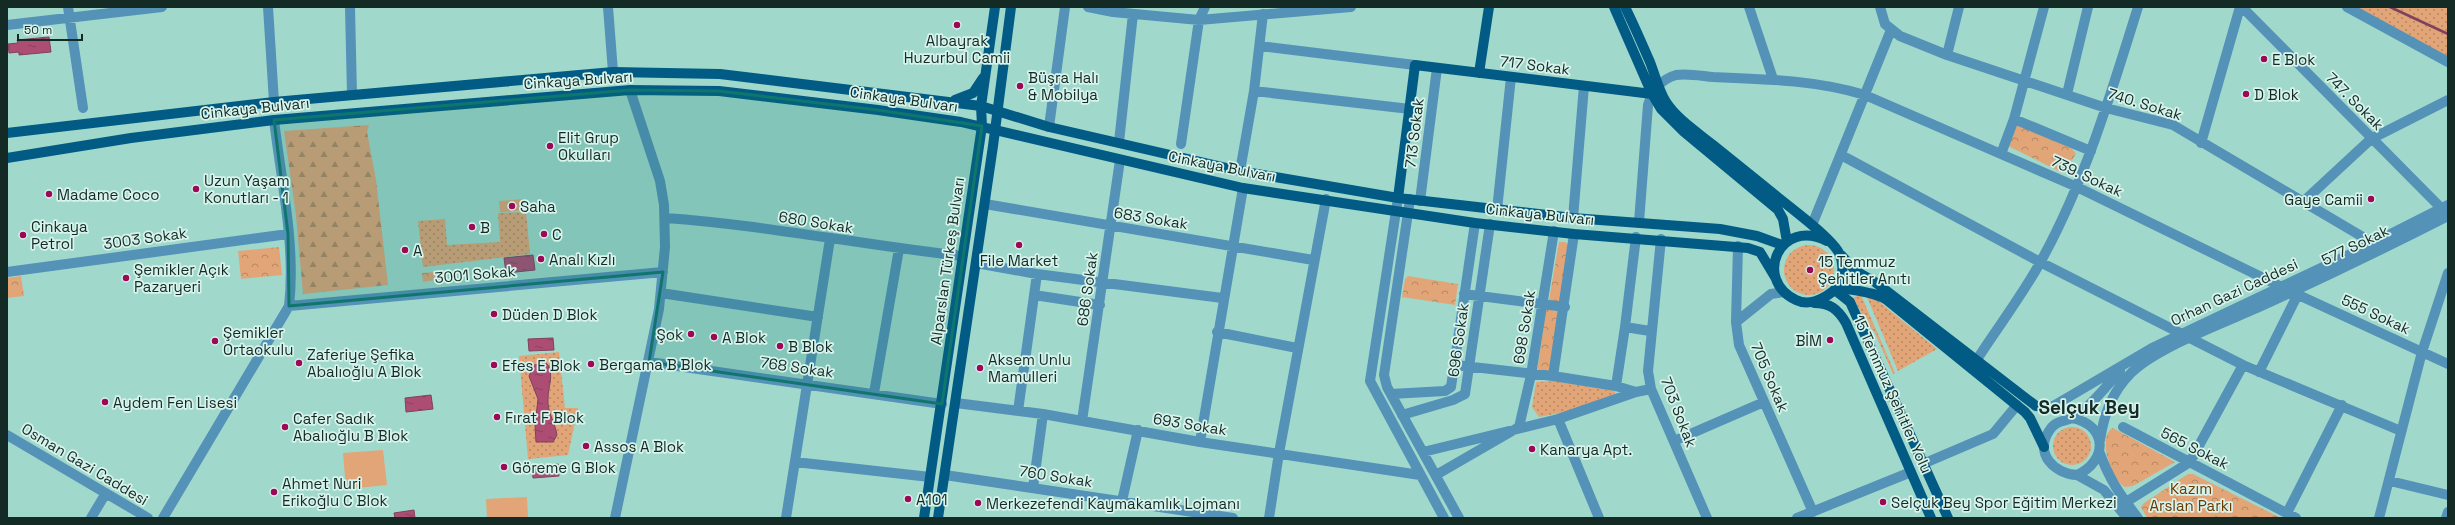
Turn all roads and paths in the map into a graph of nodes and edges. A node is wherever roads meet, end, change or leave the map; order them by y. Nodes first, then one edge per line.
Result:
1 (68, 7) edge
2 (162, 7) edge
3 (268, 7) edge
4 (350, 7) edge
5 (608, 7) edge
6 (995, 7) edge
7 (1011, 7) edge
8 (1065, 7) edge
9 (1088, 7) edge
10 (1205, 7) edge
11 (1351, 7) edge
12 (1489, 7) edge
13 (1614, 7) edge
14 (1625, 7) edge
15 (1749, 7) edge
16 (1880, 7) edge
17 (1959, 7) edge
18 (2044, 7) edge
19 (2088, 7) edge
20 (2138, 7) edge
21 (2241, 7) edge
22 (2348, 7) edge
23 (1288, 9) edge
24 (1133, 14) junction
25 (1264, 14) junction
26 (69, 18) junction
27 (1199, 20) junction
28 (7, 25) edge
29 (1891, 30) junction
30 (1260, 46) junction
31 (1947, 55) junction
32 (2448, 62) edge
33 (1415, 65) junction
34 (1437, 68) junction
35 (613, 72) junction
36 (986, 73) junction
37 (1479, 73) junction
38 (1511, 77) junction
39 (1773, 79) junction
40 (2024, 80) junction
41 (1659, 85) junction
42 (1584, 86) junction
43 (630, 90) junction
44 (1254, 91) junction
45 (1652, 94) junction
46 (2067, 94) junction
47 (352, 95) junction
48 (1865, 96) junction
49 (2448, 100) edge
50 (946, 101) junction
51 (274, 102) junction
52 (981, 106) junction
53 (83, 108) dead end
54 (2106, 108) junction
55 (1410, 109) junction
56 (997, 110) junction
57 (2014, 119) junction
58 (274, 120) junction
59 (982, 126) junction
60 (1049, 127) junction
61 (994, 129) junction
62 (7, 133) edge
63 (2371, 139) junction
64 (1119, 142) junction
65 (2201, 143) junction
66 (1181, 144) dead end
67 (2091, 151) junction
68 (2001, 154) junction
69 (1841, 155) junction
70 (7, 158) edge
71 (1120, 160) junction
72 (1240, 171) junction
73 (2077, 187) junction
74 (1243, 188) junction
75 (1398, 198) junction
76 (1326, 199) junction
77 (1410, 199) junction
78 (1420, 201) junction
79 (2303, 202) junction
80 (985, 204) junction
81 (1395, 210) junction
82 (1497, 210) junction
83 (2446, 211) edge
84 (1409, 212) junction
85 (665, 218) junction
86 (1573, 218) junction
87 (1475, 222) junction
88 (1639, 222) junction
89 (1490, 224) junction
90 (1812, 226) junction
91 (1111, 227) junction
92 (1554, 231) junction
93 (288, 234) junction
94 (1574, 234) junction
95 (1636, 237) junction
96 (830, 239) junction
97 (1661, 239) junction
98 (1827, 241) junction
99 (2373, 243) junction
100 (1784, 244) junction
101 (1738, 246) junction
102 (1232, 247) junction
103 (899, 249) junction
104 (1839, 253) junction
105 (962, 256) junction
106 (1313, 260) junction
107 (976, 262) junction
108 (2040, 262) junction
109 (7, 272) edge
110 (663, 272) junction
111 (2448, 273) edge
112 (1037, 274) junction
113 (1775, 277) junction
114 (1104, 282) junction
115 (2281, 286) junction
116 (1836, 288) junction
117 (1784, 292) junction
118 (661, 293) junction
119 (2295, 293) junction
120 (1464, 294) junction
121 (1034, 295) junction
122 (1479, 295) junction
123 (1222, 298) junction
124 (1810, 302) junction
125 (1543, 304) junction
126 (1100, 305) junction
127 (289, 306) junction
128 (1565, 307) junction
129 (2443, 308) edge
130 (818, 317) junction
131 (1736, 322) junction
132 (1625, 327) junction
133 (1650, 331) junction
134 (1217, 332) junction
135 (2186, 336) junction
136 (1297, 348) junction
137 (2422, 352) junction
138 (1976, 361) junction
139 (649, 362) junction
140 (2130, 362) junction
141 (2448, 364) edge
142 (1454, 365) junction
143 (2243, 365) junction
144 (1470, 367) junction
145 (2259, 372) junction
146 (1532, 375) junction
147 (1553, 376) junction
148 (807, 383) junction
149 (1616, 386) junction
150 (1652, 389) junction
151 (1636, 392) junction
152 (874, 393) junction
153 (1391, 394) junction
154 (1764, 402) junction
155 (956, 403) junction
156 (942, 404) junction
157 (2017, 405) junction
158 (2036, 406) junction
159 (2342, 406) junction
160 (1018, 411) junction
161 (1043, 414) junction
162 (1402, 415) junction
163 (1558, 419) junction
164 (2068, 419) junction
165 (1082, 421) junction
166 (1519, 427) junction
167 (2123, 428) dead end
168 (1138, 430) junction
169 (2401, 431) junction
170 (7, 435) edge
171 (1674, 441) junction
172 (1200, 442) junction
173 (2099, 445) junction
174 (2044, 447) junction
175 (1424, 452) junction
176 (1279, 453) junction
177 (795, 462) junction
178 (2190, 462) junction
179 (1925, 464) junction
180 (1911, 472) junction
181 (945, 475) junction
182 (1420, 475) junction
183 (1436, 475) junction
184 (2077, 475) junction
185 (930, 477) junction
186 (2390, 481) junction
187 (1033, 488) junction
188 (106, 493) junction
189 (2448, 495) edge
190 (1122, 501) junction
191 (2126, 502) junction
192 (1812, 512) junction
193 (2448, 512) edge
194 (2287, 513) junction
195 (91, 518) edge
196 (148, 518) edge
197 (163, 518) edge
198 (615, 518) edge
199 (786, 518) edge
200 (924, 518) edge
201 (938, 518) edge
202 (1233, 518) edge
203 (1269, 518) edge
204 (1444, 518) edge
205 (1460, 518) edge
206 (1599, 518) edge
207 (1707, 518) edge
208 (1796, 518) edge
209 (1931, 518) edge
210 (1948, 518) edge
211 (2127, 518) edge
212 (2138, 518) edge
213 (2296, 518) edge
214 (2380, 518) edge
215 (2446, 518) edge

1 - 26 street
2 - 26 street
3 - 51 street
4 - 47 street
5 - 35 street
6 - 36 main road, Alparslan Türkeş Bulvarı
7 - 56 main road, Alparslan Türkeş Bulvarı
8 - 60 street
9 - 24 street
10 - 27 street
11 - 23 street
12 - 37 main road
13 - 45 main road
14 - 41 main road
15 - 39 street
16 - 29 street
17 - 31 street
18 - 40 street
19 - 46 street
20 - 54 street
21 - 63 street, 747. Sokak
21 - 65 street
22 - 32 street
23 - 25 street
24 - 27 street
24 - 64 street
25 - 27 street
25 - 30 street
26 - 28 street
26 - 53 street
27 - 66 street
29 - 31 street, 740. Sokak
29 - 48 street
30 - 33 street
30 - 44 street
31 - 40 street, 740. Sokak
33 - 34 main road, 717 Sokak
33 - 55 main road, 713 Sokak
34 - 37 main road, 717 Sokak
34 - 78 street, 713 Sokak
35 - 47 main road, Cinkaya Bulvarı
35 - 50 main road, Cinkaya Bulvarı
36 - 50 main road
36 - 52 main road, Alparslan Türkeş Bulvarı
37 - 38 main road, 717 Sokak
38 - 42 main road, 717 Sokak
38 - 82 street
39 - 41 street, 739. Sokak
39 - 48 street, 739. Sokak
40 - 46 street, 740. Sokak
40 - 57 street
41 - 45 street
41 - 90 main road
42 - 45 main road, 717 Sokak
42 - 86 street
43 - 58 main road, Cinkaya Bulvarı
43 - 59 main road, Cinkaya Bulvarı
43 - 85 street
44 - 55 street
44 - 72 street
45 - 88 street
45 - 100 main road
46 - 54 street, 740. Sokak
47 - 51 main road, Cinkaya Bulvarı
48 - 68 street, 739. Sokak
48 - 69 street
49 - 63 street
50 - 52 main road, Cinkaya Bulvarı
51 - 62 main road, Cinkaya Bulvarı
52 - 56 main road, Cinkaya Bulvarı
52 - 59 main road, Alparslan Türkeş Bulvarı
54 - 65 street, 740. Sokak
54 - 67 street
55 - 75 main road, 713 Sokak
56 - 60 main road, Cinkaya Bulvarı
56 - 61 main road, Alparslan Türkeş Bulvarı
57 - 67 street
57 - 68 street
58 - 70 main road, Cinkaya Bulvarı
58 - 93 street
59 - 61 main road, Cinkaya Bulvarı
59 - 105 main road, Alparslan Türkeş Bulvarı
60 - 64 main road, Cinkaya Bulvarı
61 - 71 main road, Cinkaya Bulvarı
61 - 80 main road, Alparslan Türkeş Bulvarı
63 - 79 street
63 - 83 street, 747. Sokak
64 - 72 main road, Cinkaya Bulvarı
65 - 79 street, 740. Sokak
67 - 73 street
68 - 73 street, 739. Sokak
69 - 90 street
69 - 108 street
71 - 74 main road, Cinkaya Bulvarı
71 - 91 street, 686 Sokak
72 - 75 main road, Cinkaya Bulvarı
73 - 108 street
73 - 115 street, 739. Sokak
74 - 76 main road, Cinkaya Bulvarı
74 - 102 street
75 - 77 main road, Cinkaya Bulvarı
75 - 81 street
76 - 81 main road, Cinkaya Bulvarı
76 - 106 street
77 - 78 main road, Cinkaya Bulvarı
77 - 84 street
78 - 82 main road, Cinkaya Bulvarı
79 - 99 street, 740. Sokak
80 - 91 street, 683 Sokak
80 - 107 main road, Alparslan Türkeş Bulvarı
81 - 84 main road, Cinkaya Bulvarı
81 - 182 street
82 - 86 main road, Cinkaya Bulvarı
83 - 99 street, Orhan Gazi Caddesi
83 - 119 street, 577 Sokak
84 - 87 main road, Cinkaya Bulvarı
84 - 153 street
85 - 96 street, 680 Sokak
85 - 110 street
86 - 88 main road, Cinkaya Bulvarı
87 - 89 main road, Cinkaya Bulvarı
87 - 120 street, 696 Sokak
88 - 100 main road, Cinkaya Bulvarı
89 - 92 main road, Cinkaya Bulvarı
89 - 122 street, 696 Sokak
90 - 98 main road
91 - 102 street, 683 Sokak
91 - 114 street, 686 Sokak
92 - 94 main road, Cinkaya Bulvarı
92 - 125 street, 698 Sokak
93 - 109 street, 3003 Sokak
93 - 127 street
94 - 95 main road, Cinkaya Bulvarı
94 - 128 street
95 - 97 main road, Cinkaya Bulvarı
95 - 132 street
96 - 103 street, 680 Sokak
96 - 130 street
97 - 101 main road, Cinkaya Bulvarı
97 - 133 street, 703 Sokak
98 - 100 main road
98 - 104 main road
99 - 115 street, Orhan Gazi Caddesi
100 - 113 main road
101 - 113 main road, Cinkaya Bulvarı
101 - 131 street, 705 Sokak
102 - 106 street, 683 Sokak
102 - 123 street
103 - 105 street, 680 Sokak
103 - 152 street
104 - 116 main road
104 - 138 main road
105 - 156 main road, Alparslan Türkeş Bulvarı
106 - 136 street
107 - 112 street
107 - 155 main road, Alparslan Türkeş Bulvarı
108 - 135 street
108 - 138 street
110 - 118 street
110 - 127 street, 3001 Sokak
111 - 129 street
112 - 114 street
112 - 121 street
113 - 117 main road
114 - 123 street
114 - 126 street, 686 Sokak
115 - 119 street, 739. Sokak
115 - 135 street, Orhan Gazi Caddesi
116 - 124 main road
116 - 157 main road
116 - 179 main road, 15 Temmuz Şehitler Yolu
117 - 124 main road
117 - 131 street
118 - 130 street
118 - 139 street
119 - 135 street, 577 Sokak
119 - 137 street, 555 Sokak
119 - 145 street
120 - 122 street
120 - 142 street, 696 Sokak
121 - 126 street
121 - 160 street
122 - 125 street
122 - 144 street, 696 Sokak
123 - 134 street
124 - 180 main road, 15 Temmuz Şehitler Yolu
125 - 128 street
125 - 146 street, 698 Sokak
126 - 165 street, 686 Sokak
127 - 197 street
128 - 147 street
129 - 137 street
130 - 148 street
131 - 154 street, 705 Sokak
132 - 133 street
132 - 149 street
133 - 150 street, 703 Sokak
134 - 136 street
134 - 172 street
135 - 140 street, Orhan Gazi Caddesi
135 - 143 street
135 - 173 street, 577 Sokak
136 - 176 street
137 - 141 street, 555 Sokak
137 - 169 street
138 - 158 main road
139 - 148 street, 768 Sokak
139 - 198 street
140 - 158 street, Orhan Gazi Caddesi
140 - 164 street
142 - 144 street
142 - 153 street, 696 Sokak
143 - 145 street
143 - 178 street
144 - 146 street
144 - 162 street, 696 Sokak
145 - 159 street
146 - 147 street
146 - 166 street, 698 Sokak
147 - 149 street
148 - 152 street, 768 Sokak
148 - 177 street
149 - 151 street
150 - 151 street
150 - 171 street, 703 Sokak
151 - 163 street
152 - 156 street, 768 Sokak
153 - 162 street
154 - 171 street
154 - 192 street, 705 Sokak
155 - 160 street, 693 Sokak
155 - 181 main road, Alparslan Türkeş Bulvarı
156 - 185 main road, Alparslan Türkeş Bulvarı
157 - 174 main road
157 - 179 street
158 - 164 street
159 - 169 street
159 - 194 street
160 - 161 street, 693 Sokak
161 - 165 street, 693 Sokak
161 - 187 street
162 - 175 street
163 - 166 street
163 - 206 street
164 - 173 street
164 - 174 street
165 - 168 street, 693 Sokak
166 - 175 street
166 - 183 street
167 - 178 street, 565 Sokak
168 - 172 street, 693 Sokak
168 - 190 street
169 - 186 street
170 - 188 street, Osman Gazi Caddesi
171 - 207 street, 703 Sokak
172 - 176 street, 693 Sokak
173 - 184 street
173 - 191 street
174 - 184 street
175 - 183 street
176 - 182 street, 693 Sokak
176 - 203 street
177 - 185 street
177 - 199 street
178 - 191 street
178 - 194 street, 565 Sokak
179 - 210 main road, 15 Temmuz Şehitler Yolu
180 - 192 street
180 - 209 main road, 15 Temmuz Şehitler Yolu
181 - 187 street, 760 Sokak
181 - 201 main road, Alparslan Türkeş Bulvarı
182 - 204 street
183 - 205 street
184 - 211 street
185 - 200 main road, Alparslan Türkeş Bulvarı
186 - 189 street
186 - 214 street
187 - 190 street, 760 Sokak
188 - 195 street
188 - 196 street, Osman Gazi Caddesi
190 - 202 street, 760 Sokak
191 - 212 street
192 - 208 street
193 - 215 street
194 - 213 street, 565 Sokak

